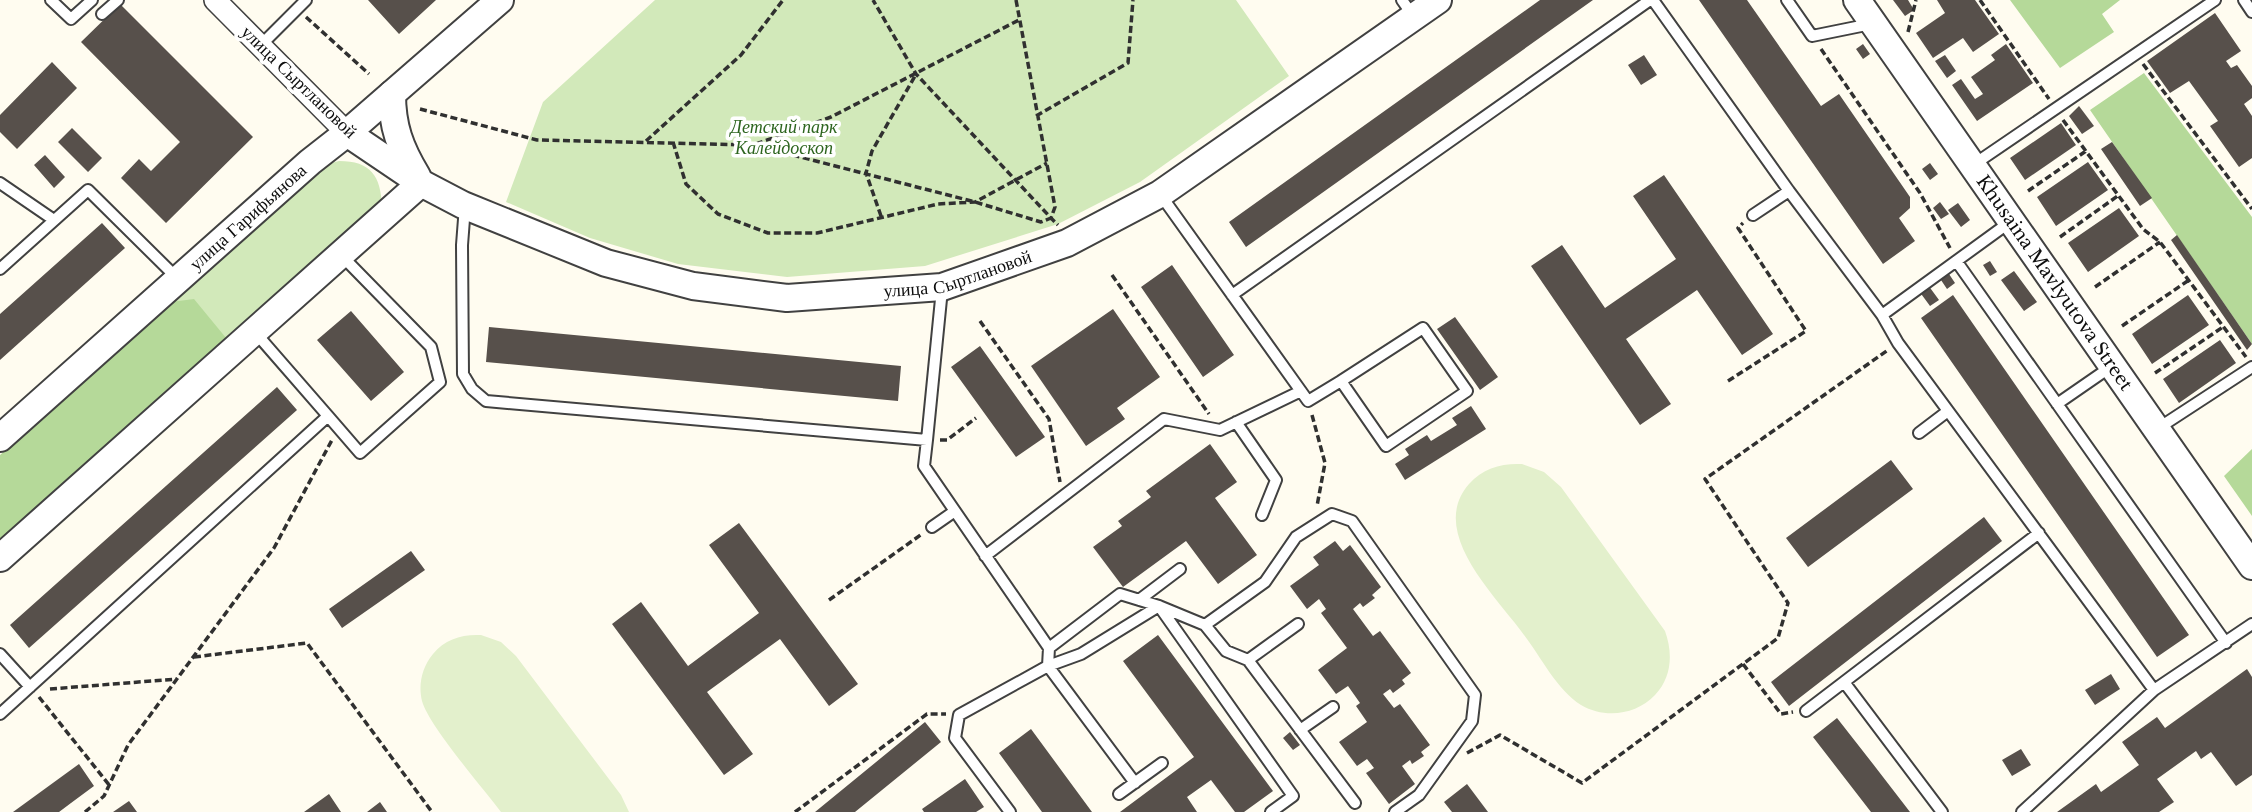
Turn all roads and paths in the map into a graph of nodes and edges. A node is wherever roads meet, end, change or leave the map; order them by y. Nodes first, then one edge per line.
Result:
1 (51, 0) edge
2 (92, 0) edge
3 (118, 0) edge
4 (215, 0) edge
5 (306, 0) edge
6 (500, 0) edge
7 (783, 0) edge
8 (873, 0) edge
9 (1016, 0) edge
10 (1133, 0) edge
11 (1438, 0) edge
12 (1652, 0) edge
13 (1787, 0) edge
14 (1857, 0) edge
15 (1916, 0) edge
16 (1980, 0) edge
17 (2215, 0) edge
18 (2244, 0) edge
19 (297, 9) junction
20 (1408, 9) edge
21 (2252, 12) edge
22 (102, 14) dead end
23 (1019, 20) junction
24 (1873, 23) junction
25 (1908, 32) dead end
26 (1812, 36) junction
27 (261, 45) junction
28 (2136, 54) junction
29 (369, 74) dead end
30 (916, 74) junction
31 (392, 94) junction
32 (420, 109) dead end
33 (2055, 109) junction
34 (1036, 116) junction
35 (347, 133) junction
36 (645, 142) junction
37 (673, 142) junction
38 (754, 145) junction
39 (2086, 151) junction
40 (1047, 163) junction
41 (1973, 165) junction
42 (866, 173) junction
43 (1015, 180) junction
44 (0, 183) edge
45 (421, 183) junction
46 (1789, 191) junction
47 (2028, 191) dead end
48 (1160, 194) junction
49 (2119, 195) junction
50 (975, 202) junction
51 (465, 206) junction
52 (2252, 209) edge
53 (1753, 215) joint
54 (881, 216) junction
55 (1051, 218) junction
56 (54, 220) junction
57 (2012, 220) junction
58 (1061, 228) dead end
59 (2060, 237) dead end
60 (2160, 242) junction
61 (341, 255) junction
62 (1957, 262) junction
63 (0, 269) edge
64 (1112, 275) dead end
65 (179, 279) junction
66 (2189, 280) junction
67 (942, 287) junction
68 (2095, 287) dead end
69 (1232, 295) junction
70 (1882, 315) junction
71 (979, 321) dead end
72 (2122, 326) dead end
73 (2223, 327) junction
74 (254, 331) junction
75 (1898, 343) junction
76 (2112, 365) junction
77 (2252, 366) edge
78 (2155, 373) dead end
79 (1341, 381) junction
80 (1728, 381) dead end
81 (1301, 391) junction
82 (1308, 401) junction
83 (2057, 404) junction
84 (1948, 411) junction
85 (328, 416) junction
86 (976, 418) dead end
87 (1236, 422) junction
88 (338, 428) junction
89 (2157, 429) junction
90 (1220, 430) junction
91 (1919, 433) dead end
92 (0, 438) edge
93 (927, 440) junction
94 (1063, 497) junction
95 (955, 511) junction
96 (1262, 515) dead end
97 (1314, 526) junction
98 (932, 527) joint
99 (2039, 533) junction
100 (985, 555) junction
101 (0, 558) edge
102 (2252, 566) edge
103 (1181, 569) dead end
104 (830, 600) dead end
105 (1139, 600) junction
106 (1159, 606) junction
107 (1298, 624) dead end
108 (2252, 624) edge
109 (1205, 625) junction
110 (2226, 643) junction
111 (1048, 648) junction
112 (0, 654) edge
113 (193, 657) junction
114 (1248, 660) junction
115 (1743, 663) junction
116 (1048, 666) junction
117 (177, 679) junction
118 (1844, 682) junction
119 (30, 687) junction
120 (2154, 690) junction
121 (1333, 707) dead end
122 (1806, 711) joint
123 (0, 714) edge
124 (959, 715) junction
125 (1300, 730) junction
126 (1449, 752) junction
127 (1162, 763) dead end
128 (1135, 783) junction
129 (110, 786) junction
130 (1119, 794) dead end
131 (1355, 803) dead end
132 (85, 812) edge
133 (432, 812) edge
134 (795, 812) edge
135 (1010, 812) edge
136 (1271, 812) edge
137 (1395, 812) edge
138 (1942, 812) edge
139 (2022, 812) edge

1 - 2 lane
3 - 22 lane
4 - 27 street, улица Сыртлановой
5 - 19 lane
6 - 31 street, улица Гарифьянова
7 - 36 path
8 - 30 path
9 - 23 path
10 - 34 path
11 - 20 street, улица Сыртлановой
12 - 46 lane
12 - 69 lane
13 - 26 lane
14 - 24 street, Khusaina Mavlyutova Street
15 - 25 path
16 - 33 path
17 - 28 lane
18 - 21 lane
19 - 27 lane
19 - 29 path
20 - 48 street, улица Сыртлановой
23 - 30 path
23 - 34 path
24 - 26 lane
24 - 41 street, Khusaina Mavlyutova Street
26 - 62 path
27 - 35 street, улица Сыртлановой
28 - 33 lane
28 - 52 path
30 - 38 path
30 - 42 path
30 - 43 path
31 - 35 street, улица Гарифьянова
31 - 45 street
32 - 36 path
33 - 39 path
33 - 41 lane
34 - 40 path
35 - 45 street, улица Сыртлановой
35 - 65 street, улица Гарифьянова
36 - 37 path
37 - 38 path
37 - 54 path
38 - 42 path
39 - 47 path
39 - 49 path
40 - 43 path
40 - 55 path
41 - 57 street, Khusaina Mavlyutova Street
42 - 50 path
42 - 54 path
43 - 50 path
43 - 55 path
44 - 56 lane
45 - 51 street, улица Сыртлановой
45 - 61 street
46 - 53 lane
46 - 70 lane
48 - 67 street, улица Сыртлановой
48 - 69 lane
49 - 59 path
49 - 60 path
50 - 54 path
50 - 55 path
51 - 67 street, улица Сыртлановой
51 - 93 lane
53 - 80 path
55 - 58 path
56 - 63 lane
56 - 65 lane
57 - 62 lane
57 - 76 street, Khusaina Mavlyutova Street
60 - 66 path
60 - 68 path
61 - 74 street
61 - 88 lane
62 - 70 lane
62 - 83 lane
64 - 90 path
65 - 92 street, улица Гарифьянова
66 - 72 path
66 - 73 path
67 - 93 lane
69 - 81 lane
70 - 75 lane
71 - 94 path
73 - 77 path
73 - 78 path
74 - 85 lane
74 - 101 street
75 - 84 lane
75 - 115 path
76 - 83 lane
76 - 89 street, Khusaina Mavlyutova Street
77 - 89 lane
79 - 79 lane
79 - 82 lane
81 - 82 lane
81 - 87 lane
82 - 97 path
83 - 110 lane
84 - 91 lane
84 - 99 lane
85 - 88 lane
85 - 119 lane
86 - 93 path
87 - 90 lane
87 - 96 lane
88 - 113 path
89 - 102 street, Khusaina Mavlyutova Street
90 - 94 lane
93 - 95 lane
94 - 100 lane
95 - 98 lane
95 - 100 lane
97 - 109 lane
97 - 126 lane
98 - 104 path
99 - 118 lane
99 - 120 lane
100 - 111 lane
103 - 105 lane
105 - 106 lane
105 - 111 lane
106 - 109 lane
106 - 116 lane
106 - 136 lane
107 - 114 lane
108 - 110 lane
109 - 114 lane
110 - 120 lane
111 - 116 lane
112 - 119 lane
113 - 117 path
113 - 133 path
114 - 125 lane
115 - 122 path
115 - 126 path
116 - 124 lane
116 - 128 lane
117 - 129 path
117 - 129 path
118 - 122 lane
118 - 138 lane
119 - 123 lane
120 - 139 lane
121 - 125 lane
124 - 134 path
124 - 135 lane
125 - 131 lane
126 - 137 lane
127 - 128 lane
128 - 130 lane
129 - 132 path

